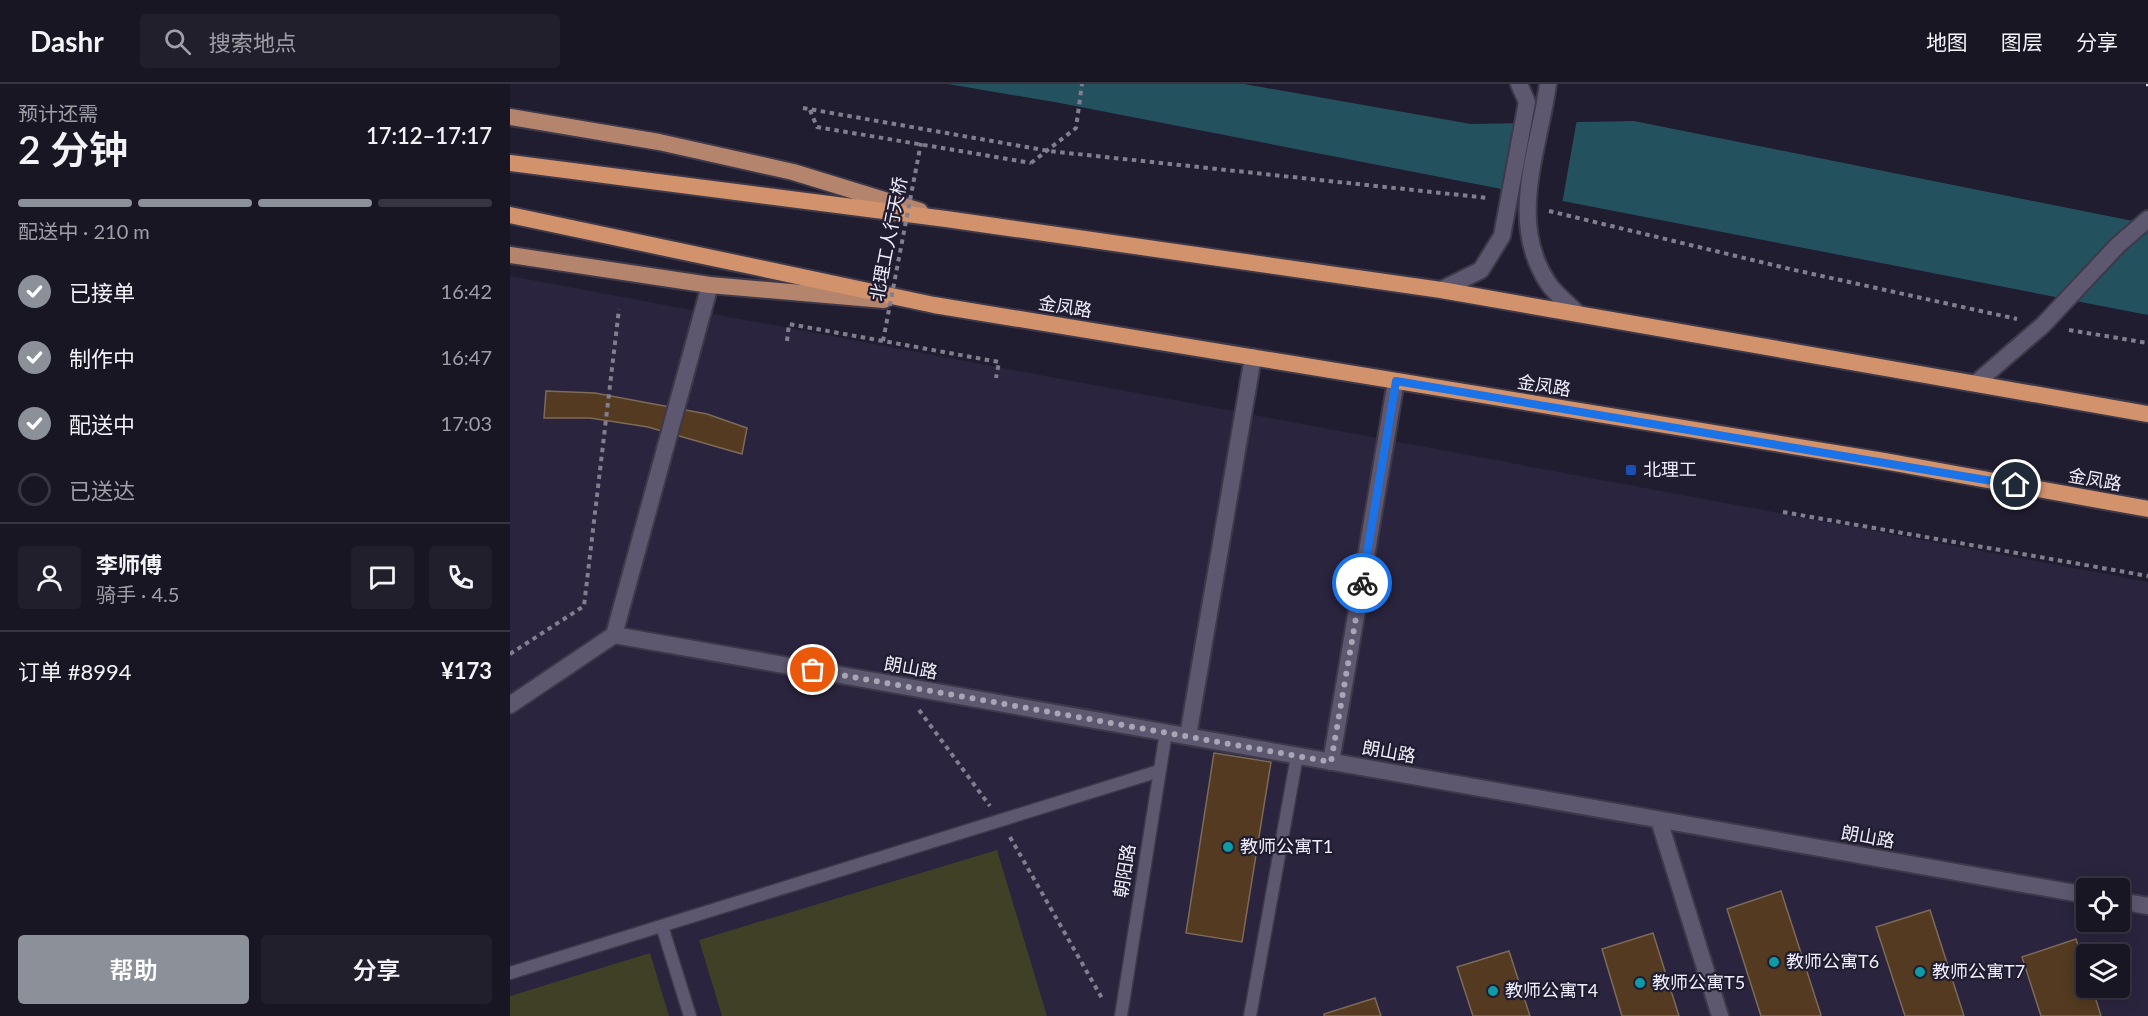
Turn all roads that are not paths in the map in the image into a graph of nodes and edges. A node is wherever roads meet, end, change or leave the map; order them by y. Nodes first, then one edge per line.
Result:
1 (1519, 84) edge
2 (1548, 84) edge
3 (510, 117) edge
4 (510, 163) edge
5 (1518, 200) junction
6 (510, 215) edge
7 (946, 219) junction
8 (2148, 219) edge
9 (510, 255) edge
10 (710, 285) junction
11 (1441, 290) junction
12 (934, 305) junction
13 (1577, 313) junction
14 (1253, 357) junction
15 (1396, 381) junction
16 (1976, 382) junction
17 (2148, 414) edge
18 (2148, 509) edge
19 (614, 635) junction
20 (510, 705) edge
21 (1166, 732) junction
22 (1188, 736) junction
23 (1297, 756) junction
24 (1331, 762) junction
25 (1159, 771) junction
26 (1659, 820) junction
27 (2076, 893) edge
28 (2130, 903) edge
29 (2148, 906) edge
30 (662, 926) junction
31 (510, 973) edge
32 (690, 1016) edge
33 (1121, 1016) edge
34 (1250, 1016) edge
35 (1720, 1016) edge

1 - 5 street
2 - 5 street
3 - 7 main road
4 - 7 highway
5 - 11 street
5 - 13 street
6 - 12 highway, 金凤路
7 - 11 highway
8 - 16 street
9 - 10 main road
10 - 12 main road
10 - 19 street
11 - 13 highway
12 - 14 highway, 金凤路
13 - 16 highway
14 - 15 highway, 金凤路
14 - 22 street
15 - 18 highway, 金凤路
15 - 24 street
16 - 17 highway
19 - 20 street
19 - 21 street, 朗山路
21 - 22 street, 朗山路
21 - 25 lane, 朝阳路
22 - 23 street, 朗山路
23 - 24 street, 朗山路
23 - 34 lane
24 - 26 street, 朗山路
25 - 30 lane
25 - 33 lane, 朝阳路
26 - 27 street, 朗山路
26 - 35 street
28 - 29 street
30 - 31 lane
30 - 32 lane

